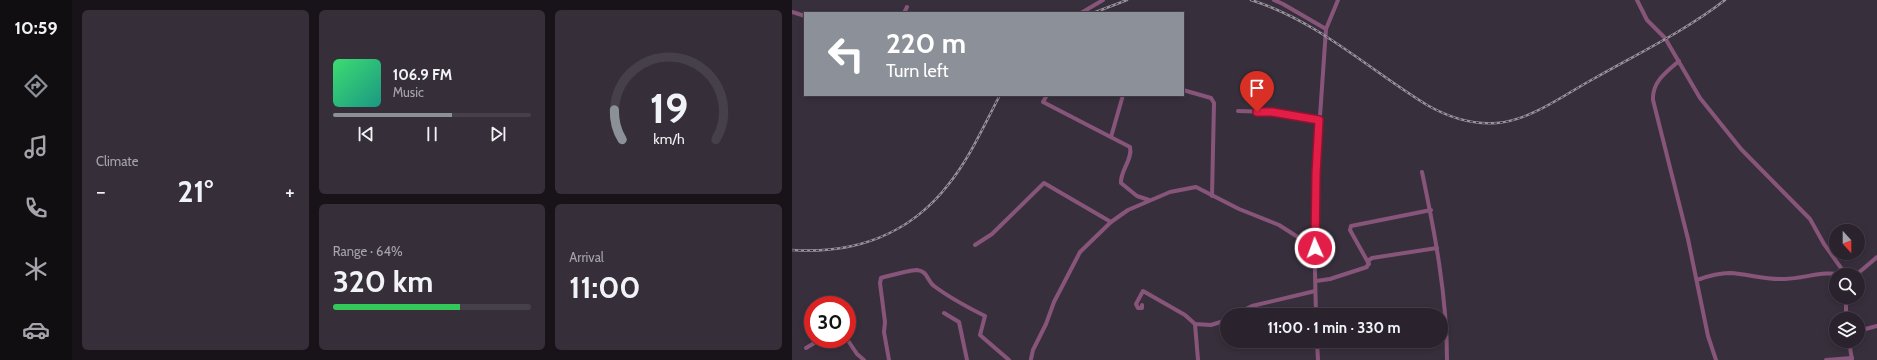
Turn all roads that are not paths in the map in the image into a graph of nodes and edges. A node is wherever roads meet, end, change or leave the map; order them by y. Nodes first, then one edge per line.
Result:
1 (1103, 0) edge
2 (1274, 0) edge
3 (1338, 0) edge
4 (1637, 0) edge
5 (907, 7) dead end
6 (792, 12) edge
7 (904, 12) edge
8 (1083, 12) edge
9 (804, 16) edge
10 (1326, 29) junction
11 (1679, 61) junction
12 (1184, 90) edge
13 (1047, 96) edge
14 (1123, 96) edge
15 (1238, 111) dead end
16 (1319, 120) junction
17 (1111, 137) junction
18 (1422, 172) dead end
19 (1212, 196) junction
20 (1149, 200) junction
21 (1430, 210) junction
22 (1111, 222) junction
23 (975, 245) dead end
24 (1315, 248) junction
25 (1437, 248) junction
26 (1877, 257) edge
27 (1369, 264) junction
28 (1841, 268) edge
29 (1864, 268) edge
30 (1829, 272) edge
31 (1697, 280) junction
32 (1316, 281) junction
33 (1315, 291) junction
34 (1142, 305) dead end
35 (1248, 308) edge
36 (1316, 308) edge
37 (944, 313) dead end
38 (1220, 322) edge
39 (1195, 324) junction
40 (1877, 326) edge
41 (1865, 329) edge
42 (853, 348) edge
43 (1317, 348) edge
44 (1850, 348) edge
45 (1852, 359) edge
46 (864, 360) edge
47 (889, 360) edge
48 (967, 360) edge
49 (1009, 360) edge
50 (1031, 360) edge
51 (1198, 360) edge
52 (1318, 360) edge
53 (1447, 360) edge
54 (1716, 360) edge
55 (1826, 360) edge

1 - 8 street
2 - 10 street
3 - 10 street
4 - 11 street
5 - 7 street
6 - 9 street
10 - 16 street
11 - 28 street
11 - 31 street
12 - 19 street
13 - 17 street
14 - 17 street
15 - 16 street
16 - 24 street
17 - 20 street
18 - 21 street
19 - 20 street
19 - 24 street
20 - 22 street
21 - 25 street
21 - 27 street
22 - 23 street
22 - 50 street
24 - 32 street
25 - 27 street
25 - 53 street
26 - 29 street
27 - 32 street
30 - 31 street
31 - 54 street
32 - 33 street
33 - 35 street
33 - 36 street
34 - 39 street
37 - 48 street
38 - 39 street
39 - 51 street
40 - 41 street
42 - 46 street
43 - 52 street
44 - 45 street
45 - 55 street
47 - 49 street

